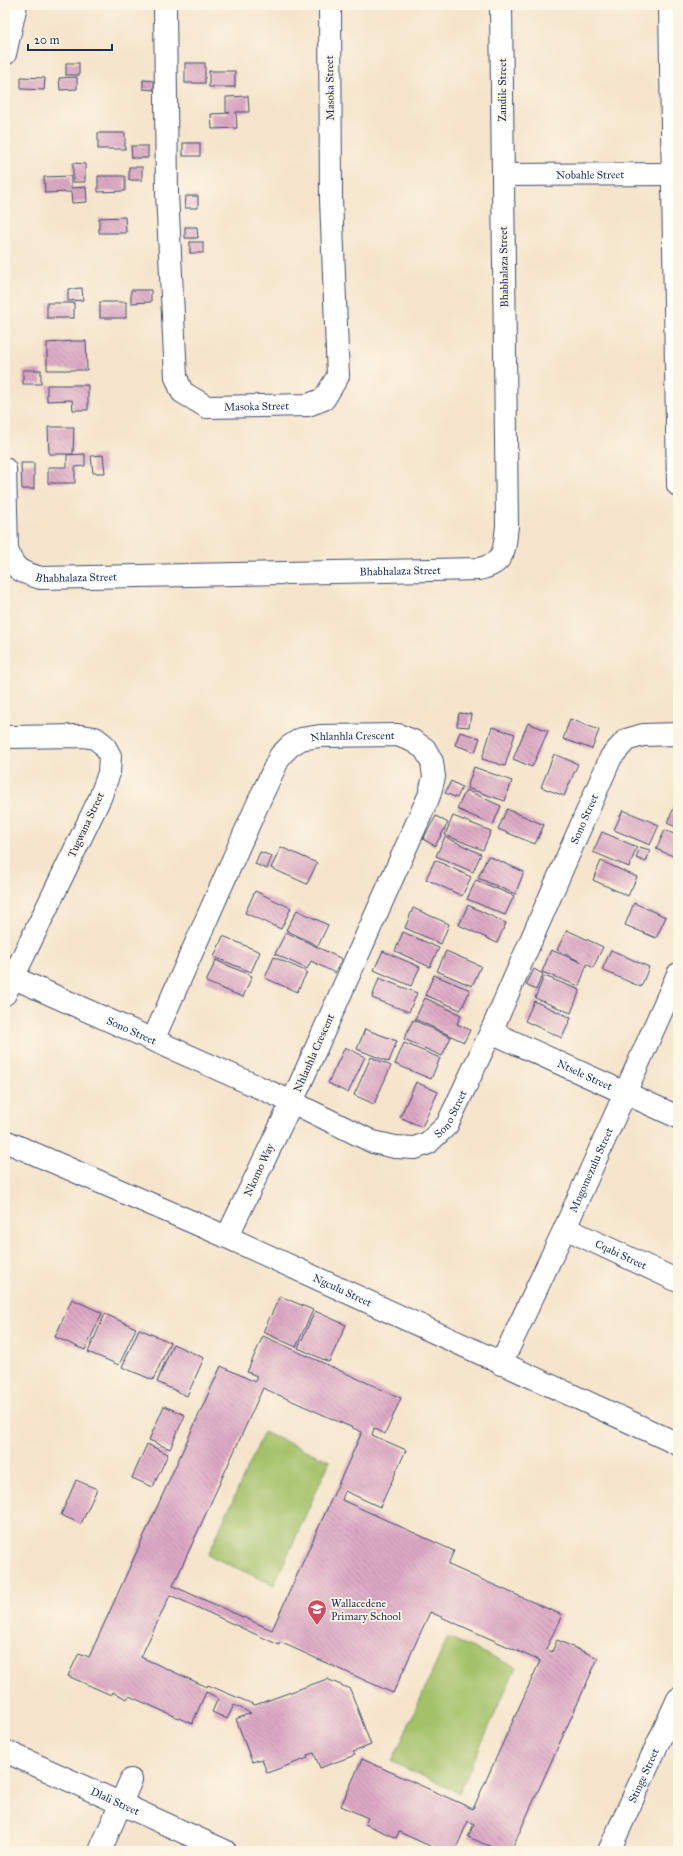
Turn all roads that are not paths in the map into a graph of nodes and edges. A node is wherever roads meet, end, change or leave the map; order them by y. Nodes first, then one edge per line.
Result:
1 (16, 5) edge
2 (165, 5) edge
3 (330, 5) edge
4 (501, 5) edge
5 (673, 6) edge
6 (5, 54) edge
7 (675, 174) edge
8 (503, 175) junction
9 (676, 341) edge
10 (5, 468) edge
11 (678, 485) edge
12 (5, 517) edge
13 (678, 734) edge
14 (5, 737) edge
15 (678, 974) edge
16 (9, 985) edge
17 (492, 1032) junction
18 (153, 1040) junction
19 (626, 1093) junction
20 (292, 1102) junction
21 (678, 1117) edge
22 (5, 1141) edge
23 (565, 1228) junction
24 (227, 1237) junction
25 (678, 1281) edge
26 (501, 1364) junction
27 (678, 1444) edge
28 (678, 1699) edge
29 (5, 1751) edge
30 (131, 1780) dead end
31 (120, 1803) junction
32 (100, 1851) edge
33 (225, 1851) edge
34 (609, 1851) edge

1 - 6 street
2 - 3 street, Masoka Street
4 - 8 street, Zandile Street
5 - 7 street
7 - 8 street, Nobahle Street
7 - 9 street
8 - 12 street, Bhabhalaza Street
9 - 11 street
10 - 12 street, Bhabhalaza Street
13 - 17 street, Sono Street
14 - 16 street, Tugwana Street
15 - 19 street, Mngomezulu Street
16 - 18 street, Sono Street
17 - 19 street, Ntsele Street
17 - 20 street, Sono Street
18 - 20 street, Sono Street
18 - 20 street, Nhlanhla Crescent
19 - 21 street, Ntsele Street
19 - 23 street, Mngomezulu Street
20 - 24 street, Nkomo Way
22 - 24 street, Ngculu Street
23 - 25 street, Cqabi Street
23 - 26 street, Mngomezulu Street
24 - 26 street, Ngculu Street
26 - 27 street, Ngculu Street
28 - 34 street, Stinge Street
29 - 31 street, Dlali Street
30 - 31 street
31 - 32 street
31 - 33 street, Dlali Street

